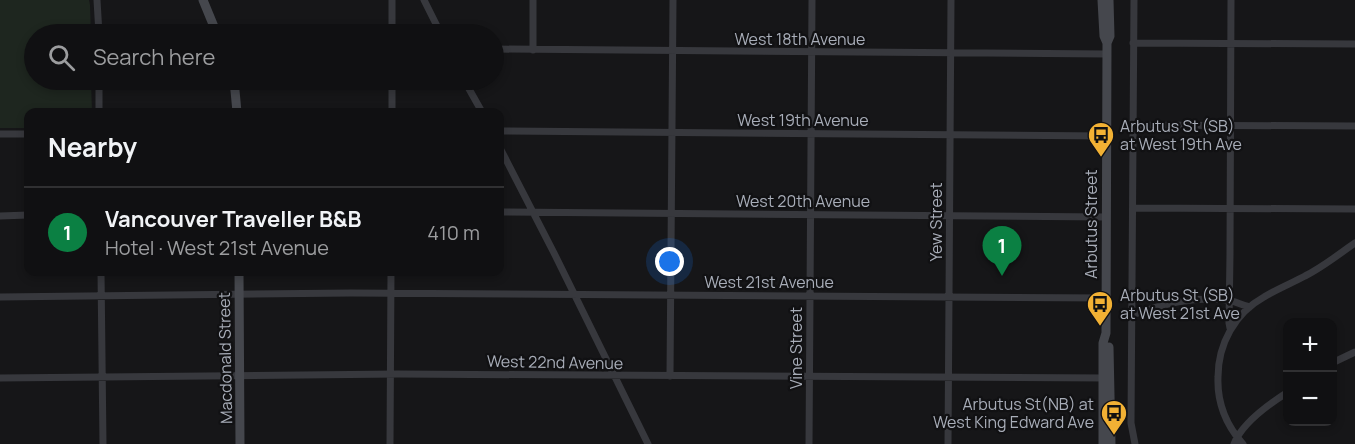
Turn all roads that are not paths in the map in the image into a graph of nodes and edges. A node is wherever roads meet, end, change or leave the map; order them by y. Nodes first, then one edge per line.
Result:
1 (97, 0) edge
2 (203, 0) edge
3 (392, 0) edge
4 (424, 0) edge
5 (533, 0) edge
6 (673, 0) edge
7 (812, 0) edge
8 (951, 0) edge
9 (1102, 0) edge
10 (1109, 0) edge
11 (1134, 0) edge
12 (1231, 0) edge
13 (98, 24) edge
14 (213, 24) edge
15 (392, 24) edge
16 (436, 24) edge
17 (1107, 43) junction
18 (1133, 43) junction
19 (1231, 43) junction
20 (1355, 44) edge
21 (504, 49) edge
22 (533, 50) junction
23 (673, 51) junction
24 (812, 52) junction
25 (950, 53) junction
26 (1107, 54) junction
27 (99, 90) edge
28 (235, 90) edge
29 (392, 90) edge
30 (470, 90) edge
31 (99, 108) edge
32 (237, 108) edge
33 (392, 108) edge
34 (480, 108) edge
35 (1133, 125) junction
36 (1231, 125) junction
37 (1355, 126) edge
38 (504, 131) edge
39 (672, 132) junction
40 (811, 133) junction
41 (0, 134) edge
42 (24, 134) edge
43 (950, 134) junction
44 (1106, 136) junction
45 (504, 156) edge
46 (1133, 208) junction
47 (1231, 208) junction
48 (1355, 208) edge
49 (504, 212) edge
50 (532, 212) junction
51 (672, 213) junction
52 (810, 214) junction
53 (24, 215) edge
54 (950, 215) junction
55 (0, 216) edge
56 (1106, 217) junction
57 (1355, 243) edge
58 (101, 276) edge
59 (239, 276) edge
60 (391, 276) edge
61 (392, 293) junction
62 (239, 294) junction
63 (574, 294) junction
64 (671, 295) junction
65 (101, 296) junction
66 (810, 296) junction
67 (0, 297) edge
68 (949, 297) junction
69 (1106, 298) junction
70 (1229, 300) junction
71 (1250, 307) junction
72 (1132, 315) junction
73 (1230, 328) junction
74 (1355, 352) edge
75 (1337, 361) edge
76 (390, 374) junction
77 (240, 376) junction
78 (614, 376) junction
79 (670, 376) junction
80 (102, 377) junction
81 (809, 377) junction
82 (0, 378) edge
83 (948, 378) junction
84 (1106, 378) junction
85 (1283, 395) edge
86 (1235, 440) edge
87 (103, 444) edge
88 (240, 444) edge
89 (390, 444) edge
90 (648, 444) edge
91 (809, 444) edge
92 (948, 444) edge
93 (1103, 444) edge
94 (1111, 444) edge
95 (1135, 444) edge
96 (1243, 444) edge

1 - 13 street
2 - 14 main road
3 - 15 street
4 - 16 street
5 - 22 street
6 - 23 street
7 - 24 street, Vine Street
8 - 25 street, Yew Street
9 - 17 main road, Arbutus Street
10 - 17 main road, Arbutus Street
11 - 18 street
12 - 19 street
17 - 26 main road, Arbutus Street
18 - 19 street
18 - 35 street
19 - 20 street
19 - 36 street
21 - 22 street, West 18th Avenue
22 - 23 street, West 18th Avenue
23 - 24 street, West 18th Avenue
23 - 39 street
24 - 25 street, West 18th Avenue
24 - 40 street, Vine Street
25 - 26 street, West 18th Avenue
25 - 43 street, Yew Street
26 - 44 main road, Arbutus Street
27 - 31 street
28 - 32 main road
29 - 33 street
30 - 34 street
35 - 36 street
35 - 46 street
36 - 37 street
36 - 47 street
38 - 39 street, West 19th Avenue
39 - 40 street, West 19th Avenue
39 - 51 street
40 - 43 street, West 19th Avenue
40 - 52 street, Vine Street
41 - 42 street
43 - 44 street, West 19th Avenue
43 - 54 street, Yew Street
44 - 56 main road, Arbutus Street
45 - 50 street
46 - 47 street
46 - 72 street
47 - 48 street
47 - 70 street
49 - 50 street, West 20th Avenue
50 - 51 street, West 20th Avenue
50 - 63 street
51 - 52 street, West 20th Avenue
51 - 64 street
52 - 54 street, West 20th Avenue
52 - 66 street, Vine Street
53 - 55 street
54 - 56 street, West 20th Avenue
54 - 68 street, Yew Street
56 - 69 main road, Arbutus Street
57 - 71 street
58 - 65 street
59 - 62 main road, Macdonald Street
60 - 61 street
61 - 62 street, West 21st Avenue
61 - 63 street, West 21st Avenue
61 - 76 street
62 - 65 street, West 21st Avenue
62 - 77 main road, Macdonald Street
63 - 64 street, West 21st Avenue
63 - 78 street
64 - 66 street, West 21st Avenue
64 - 79 street
65 - 67 street, West 21st Avenue
65 - 80 street
66 - 68 street, West 21st Avenue
66 - 81 street, Vine Street
68 - 69 street, West 21st Avenue
68 - 83 street, Yew Street
69 - 84 main road, Arbutus Street
70 - 71 street
70 - 72 street
70 - 73 street
71 - 73 street
72 - 95 street
73 - 86 street
74 - 75 street
76 - 77 street, West 22nd Avenue
76 - 78 street, West 22nd Avenue
76 - 89 street
77 - 80 street, West 22nd Avenue
77 - 88 main road, Macdonald Street
78 - 79 street, West 22nd Avenue
78 - 90 street
79 - 81 street, West 22nd Avenue
80 - 82 street, West 22nd Avenue
80 - 87 street
81 - 83 street, West 22nd Avenue
81 - 91 street, Vine Street
83 - 84 street, West 22nd Avenue
83 - 92 street, Yew Street
84 - 93 main road, Arbutus Street
84 - 94 main road, Arbutus Street
85 - 86 street
86 - 96 street

